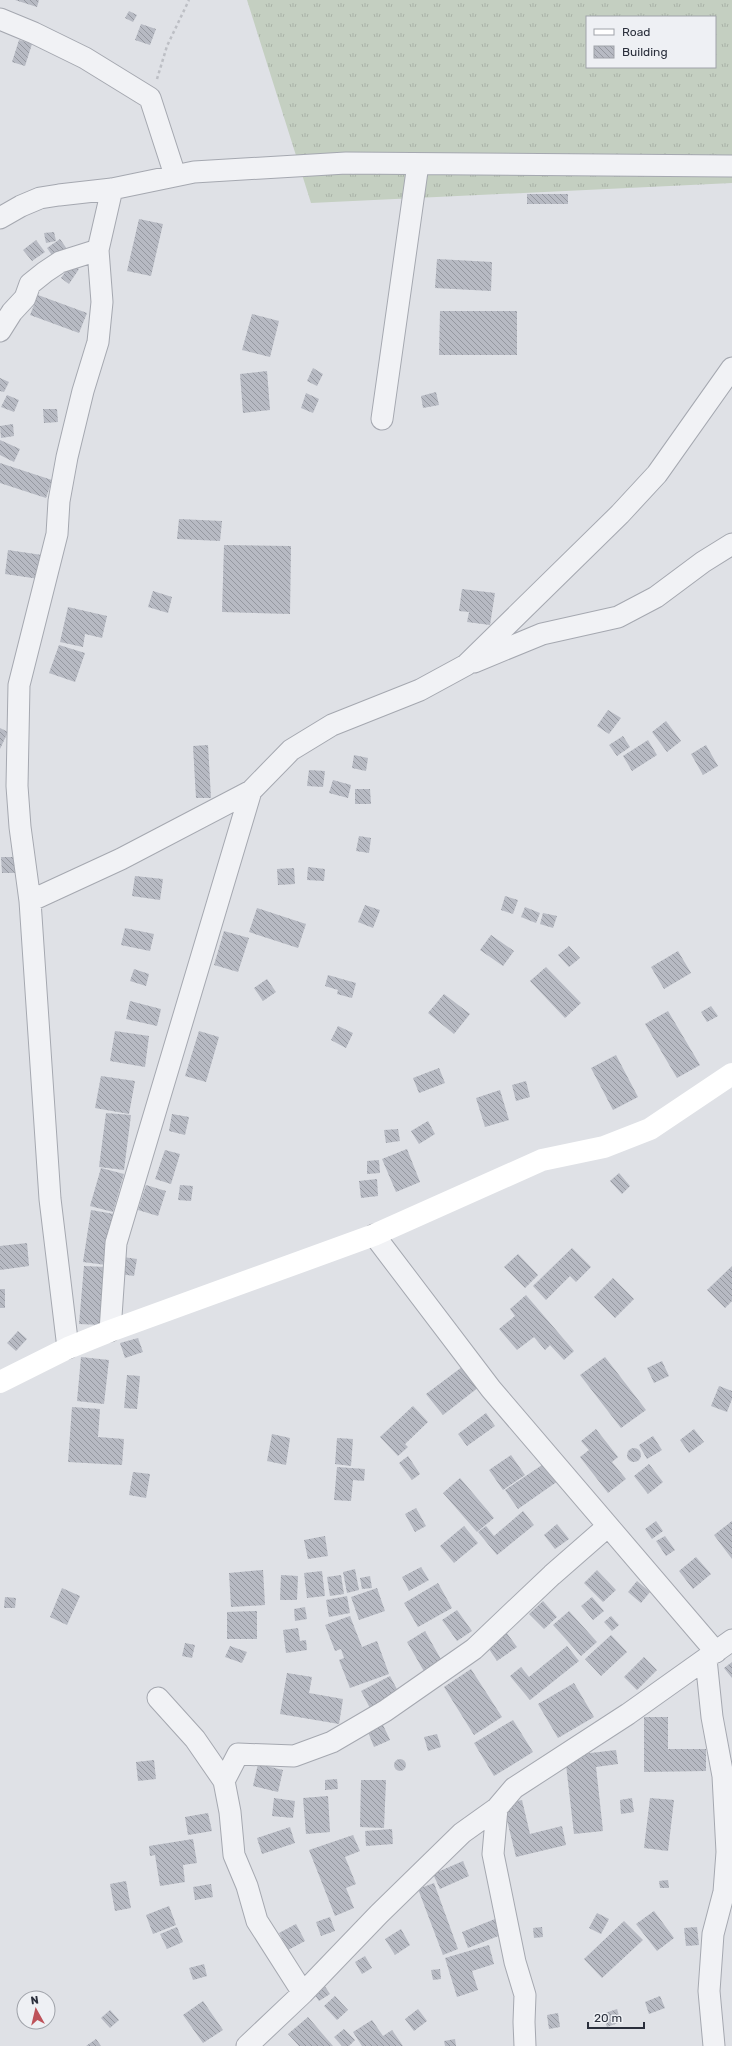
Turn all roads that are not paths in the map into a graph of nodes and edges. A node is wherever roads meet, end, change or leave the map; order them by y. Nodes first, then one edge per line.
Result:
1 (0, 19) edge
2 (418, 164) junction
3 (732, 166) edge
4 (175, 175) junction
5 (112, 189) junction
6 (0, 218) edge
7 (98, 250) junction
8 (6, 306) edge
9 (0, 331) edge
10 (732, 368) edge
11 (382, 419) dead end
12 (732, 544) edge
13 (466, 665) junction
14 (251, 791) junction
15 (30, 901) junction
16 (732, 1074) edge
17 (374, 1235) junction
18 (110, 1331) junction
19 (68, 1348) junction
20 (0, 1382) edge
21 (608, 1526) junction
22 (718, 1650) edge
23 (158, 1698) dead end
24 (224, 1781) junction
25 (497, 1808) junction
26 (303, 1993) junction
27 (247, 2046) edge
28 (526, 2046) edge
29 (714, 2046) edge

1 - 4 street
2 - 3 street
2 - 4 street
2 - 11 street
4 - 5 street
5 - 6 street
5 - 7 street
7 - 8 street
7 - 15 street
8 - 9 street
10 - 13 street
12 - 13 street
13 - 14 street
14 - 15 street
14 - 18 street
15 - 19 street
16 - 17 main road
17 - 18 main road
17 - 21 street
18 - 19 main road
19 - 20 main road
21 - 22 street
21 - 24 street
22 - 25 street
22 - 29 street
23 - 24 street
24 - 26 street
25 - 26 street
25 - 28 street
26 - 27 street

